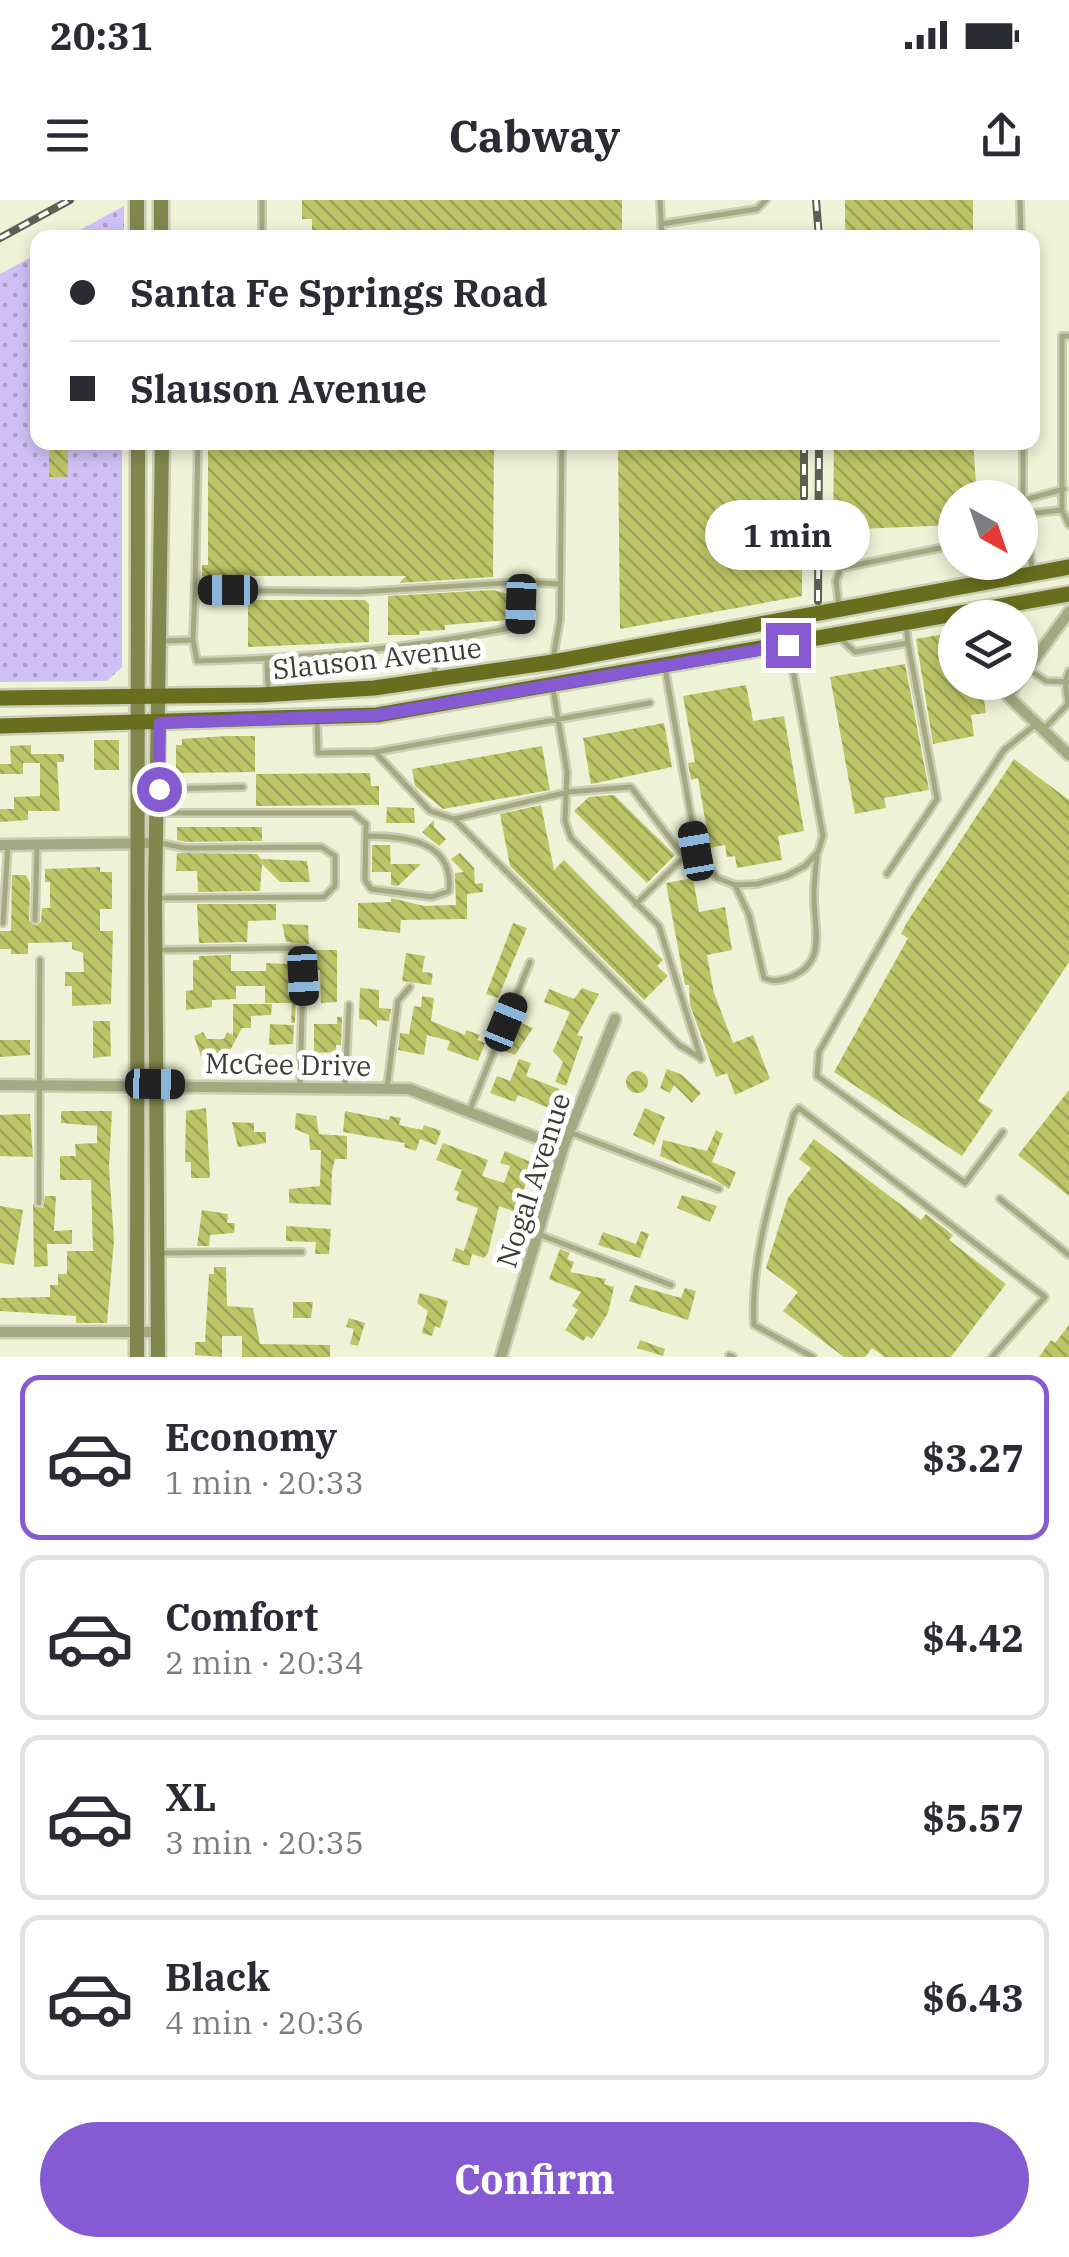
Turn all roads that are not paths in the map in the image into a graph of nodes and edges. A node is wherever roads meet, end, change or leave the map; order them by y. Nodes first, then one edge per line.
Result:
1 (137, 200) edge
2 (161, 200) edge
3 (262, 200) edge
4 (660, 200) edge
5 (766, 200) edge
6 (1020, 200) edge
7 (661, 224) junction
8 (137, 230) edge
9 (161, 230) edge
10 (262, 230) edge
11 (661, 230) edge
12 (1021, 230) edge
13 (1069, 336) edge
14 (138, 450) edge
15 (162, 450) edge
16 (198, 450) edge
17 (562, 450) edge
18 (1023, 450) edge
19 (1024, 480) edge
20 (1064, 489) junction
21 (1038, 496) edge
22 (1062, 510) junction
23 (1038, 513) edge
24 (1069, 525) edge
25 (938, 548) edge
26 (1069, 567) edge
27 (1038, 571) edge
28 (987, 580) edge
29 (522, 582) junction
30 (560, 584) junction
31 (195, 590) junction
32 (1069, 594) edge
33 (839, 606) junction
34 (1069, 612) edge
35 (906, 624) junction
36 (839, 635) junction
37 (193, 640) junction
38 (662, 640) junction
39 (162, 641) junction
40 (908, 643) junction
41 (432, 644) junction
42 (788, 645) junction
43 (1038, 655) edge
44 (266, 659) junction
45 (553, 662) junction
46 (665, 666) junction
47 (1069, 672) edge
48 (1038, 676) edge
49 (436, 679) junction
50 (1067, 682) edge
51 (553, 686) junction
52 (268, 694) junction
53 (160, 696) junction
54 (137, 697) junction
55 (0, 698) edge
56 (1012, 700) edge
57 (650, 703) dead end
58 (317, 717) junction
59 (559, 720) junction
60 (160, 723) junction
61 (137, 724) junction
62 (0, 726) edge
63 (1040, 727) junction
64 (1068, 751) edge
65 (374, 752) junction
66 (242, 788) dead end
67 (159, 789) junction
68 (568, 792) junction
69 (158, 812) junction
70 (454, 819) junction
71 (366, 836) junction
72 (136, 843) junction
73 (157, 843) junction
74 (4, 845) edge
75 (37, 845) junction
76 (818, 852) junction
77 (887, 874) dead end
78 (735, 884) junction
79 (155, 898) junction
80 (636, 904) junction
81 (35, 920) dead end
82 (4, 923) dead end
83 (304, 948) dead end
84 (155, 950) junction
85 (40, 960) dead end
86 (530, 962) dead end
87 (303, 976) dead end
88 (410, 988) dead end
89 (349, 1005) dead end
90 (615, 1018) dead end
91 (134, 1083) junction
92 (40, 1084) junction
93 (155, 1084) junction
94 (0, 1085) edge
95 (300, 1086) junction
96 (344, 1087) junction
97 (387, 1088) junction
98 (469, 1112) junction
99 (570, 1132) junction
100 (1003, 1132) dead end
101 (563, 1148) junction
102 (720, 1190) dead end
103 (1000, 1199) dead end
104 (39, 1203) dead end
105 (538, 1234) junction
106 (302, 1252) dead end
107 (156, 1253) junction
108 (1069, 1255) edge
109 (671, 1285) dead end
110 (136, 1331) junction
111 (0, 1332) edge
112 (158, 1332) junction
113 (137, 1357) edge
114 (158, 1357) edge
115 (501, 1357) edge
116 (813, 1357) edge
117 (992, 1357) edge

1 - 8 main road
2 - 9 main road
3 - 10 lane
4 - 7 lane
5 - 7 lane
6 - 12 lane
7 - 11 lane
13 - 20 lane
14 - 54 main road
15 - 39 main road
16 - 31 lane
17 - 30 lane
18 - 19 lane
20 - 21 lane
20 - 22 lane
22 - 23 lane
22 - 24 lane
25 - 33 lane
26 - 27 main road, Slauson Avenue
28 - 33 main road, Slauson Avenue
29 - 30 lane
29 - 31 lane
29 - 41 lane
30 - 45 lane
31 - 37 lane
32 - 35 main road, Slauson Avenue
33 - 38 main road, Slauson Avenue
34 - 43 street
35 - 36 main road, Slauson Avenue
35 - 40 lane
36 - 40 lane
36 - 42 main road, Slauson Avenue
37 - 39 lane
37 - 44 lane
38 - 45 main road, Slauson Avenue
38 - 46 main road
39 - 53 main road
40 - 77 lane
41 - 44 lane
41 - 49 lane
42 - 46 main road, Slauson Avenue
42 - 76 lane
44 - 52 lane
45 - 49 main road, Slauson Avenue
45 - 51 main road
46 - 51 main road, Slauson Avenue
46 - 78 lane
47 - 50 lane
48 - 50 lane
49 - 52 main road, Slauson Avenue
50 - 63 lane
51 - 58 main road, Slauson Avenue
51 - 59 lane
52 - 53 main road, Slauson Avenue
53 - 54 main road, Slauson Avenue
53 - 60 main road
54 - 55 main road, Slauson Avenue
54 - 61 main road
56 - 63 street
57 - 59 lane
58 - 60 main road, Slauson Avenue
58 - 65 lane
59 - 65 lane
59 - 68 lane
60 - 61 main road, Slauson Avenue
60 - 67 main road
61 - 62 main road, Slauson Avenue
61 - 72 main road
63 - 64 street
63 - 100 lane
65 - 70 lane
66 - 67 lane
67 - 69 main road
68 - 70 lane
68 - 80 lane
68 - 80 lane
69 - 71 lane
69 - 73 main road
70 - 80 lane
71 - 71 lane
72 - 73 street
72 - 75 street
72 - 91 main road
73 - 79 main road
73 - 79 lane
74 - 75 street
74 - 82 lane
75 - 81 lane
76 - 78 lane
76 - 78 lane
79 - 84 main road
83 - 84 lane
84 - 93 main road
85 - 92 lane
86 - 98 lane
87 - 95 lane
88 - 97 lane
89 - 96 lane
90 - 99 street, Nogal Avenue
91 - 92 street, McGee Drive
91 - 93 street, McGee Drive
91 - 110 main road
92 - 94 street, McGee Drive
92 - 104 lane
93 - 95 street, McGee Drive
93 - 107 main road
95 - 96 street, McGee Drive
96 - 97 street, McGee Drive
97 - 98 street, McGee Drive
98 - 101 street, McGee Drive
99 - 101 street, Nogal Avenue
99 - 102 lane
101 - 105 street, Nogal Avenue
103 - 108 lane
105 - 109 lane
105 - 115 street, Nogal Avenue
106 - 107 lane
107 - 112 main road
110 - 111 street
110 - 112 street
110 - 113 main road
112 - 114 main road
116 - 117 lane

